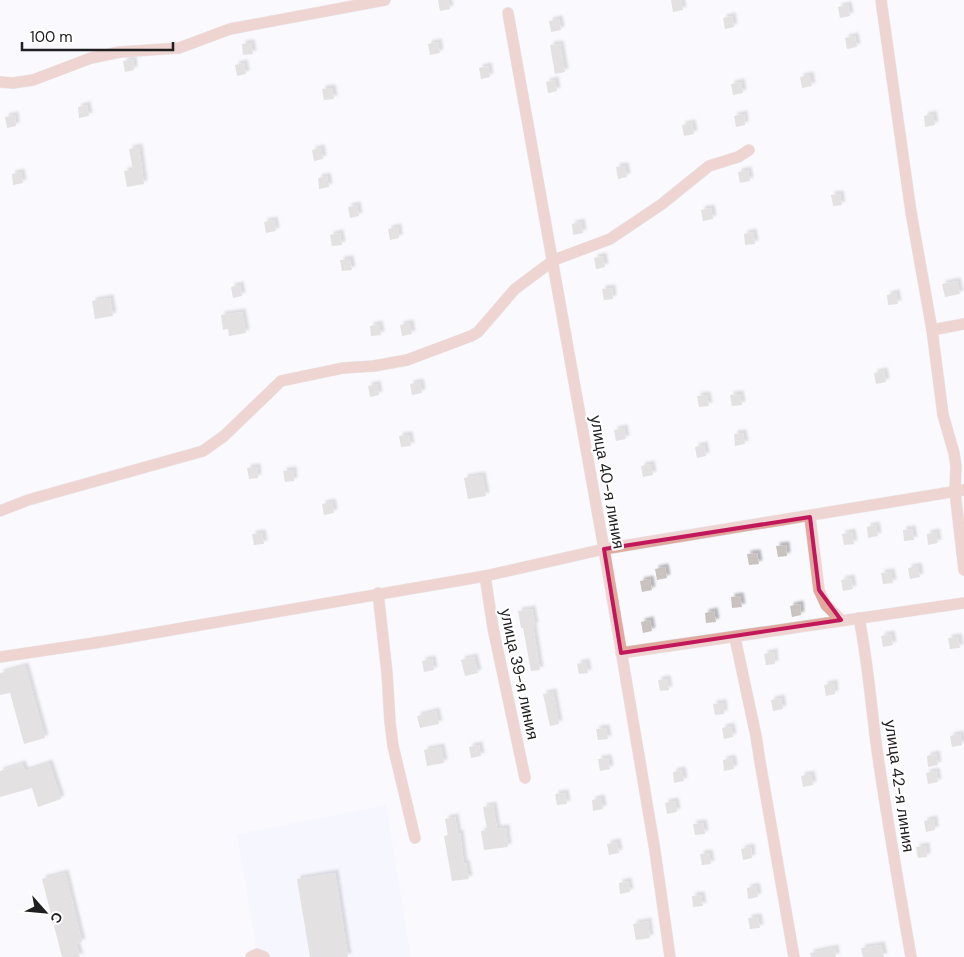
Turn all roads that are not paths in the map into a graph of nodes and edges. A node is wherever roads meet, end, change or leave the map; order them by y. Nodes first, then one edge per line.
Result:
1 (385, 0) edge
2 (881, 0) edge
3 (508, 14) dead end
4 (0, 82) edge
5 (749, 150) dead end
6 (552, 261) junction
7 (964, 324) edge
8 (932, 330) junction
9 (959, 491) edge
10 (0, 511) edge
11 (810, 517) junction
12 (604, 549) junction
13 (964, 570) edge
14 (485, 576) junction
15 (378, 593) junction
16 (964, 603) edge
17 (859, 618) junction
18 (841, 620) junction
19 (735, 638) junction
20 (621, 653) junction
21 (0, 657) edge
22 (525, 778) dead end
23 (415, 838) dead end
24 (251, 957) edge
25 (264, 957) edge
26 (670, 957) edge
27 (794, 957) edge
28 (911, 957) edge

1 - 4 street
2 - 8 street
3 - 6 street, улица 40-я линия
5 - 6 street
6 - 10 street
6 - 12 street, улица 40-я линия
7 - 8 street
8 - 9 street
9 - 11 street
9 - 13 street
11 - 12 street
11 - 18 street
12 - 14 street
12 - 20 street, улица 40-я линия
14 - 15 street
14 - 22 street, улица 39-я линия
15 - 21 street
15 - 23 street
16 - 17 street
17 - 18 street
17 - 28 street, улица 42-я линия
18 - 19 street
19 - 20 street
19 - 27 street
20 - 26 street, улица 40-я линия
24 - 25 street

